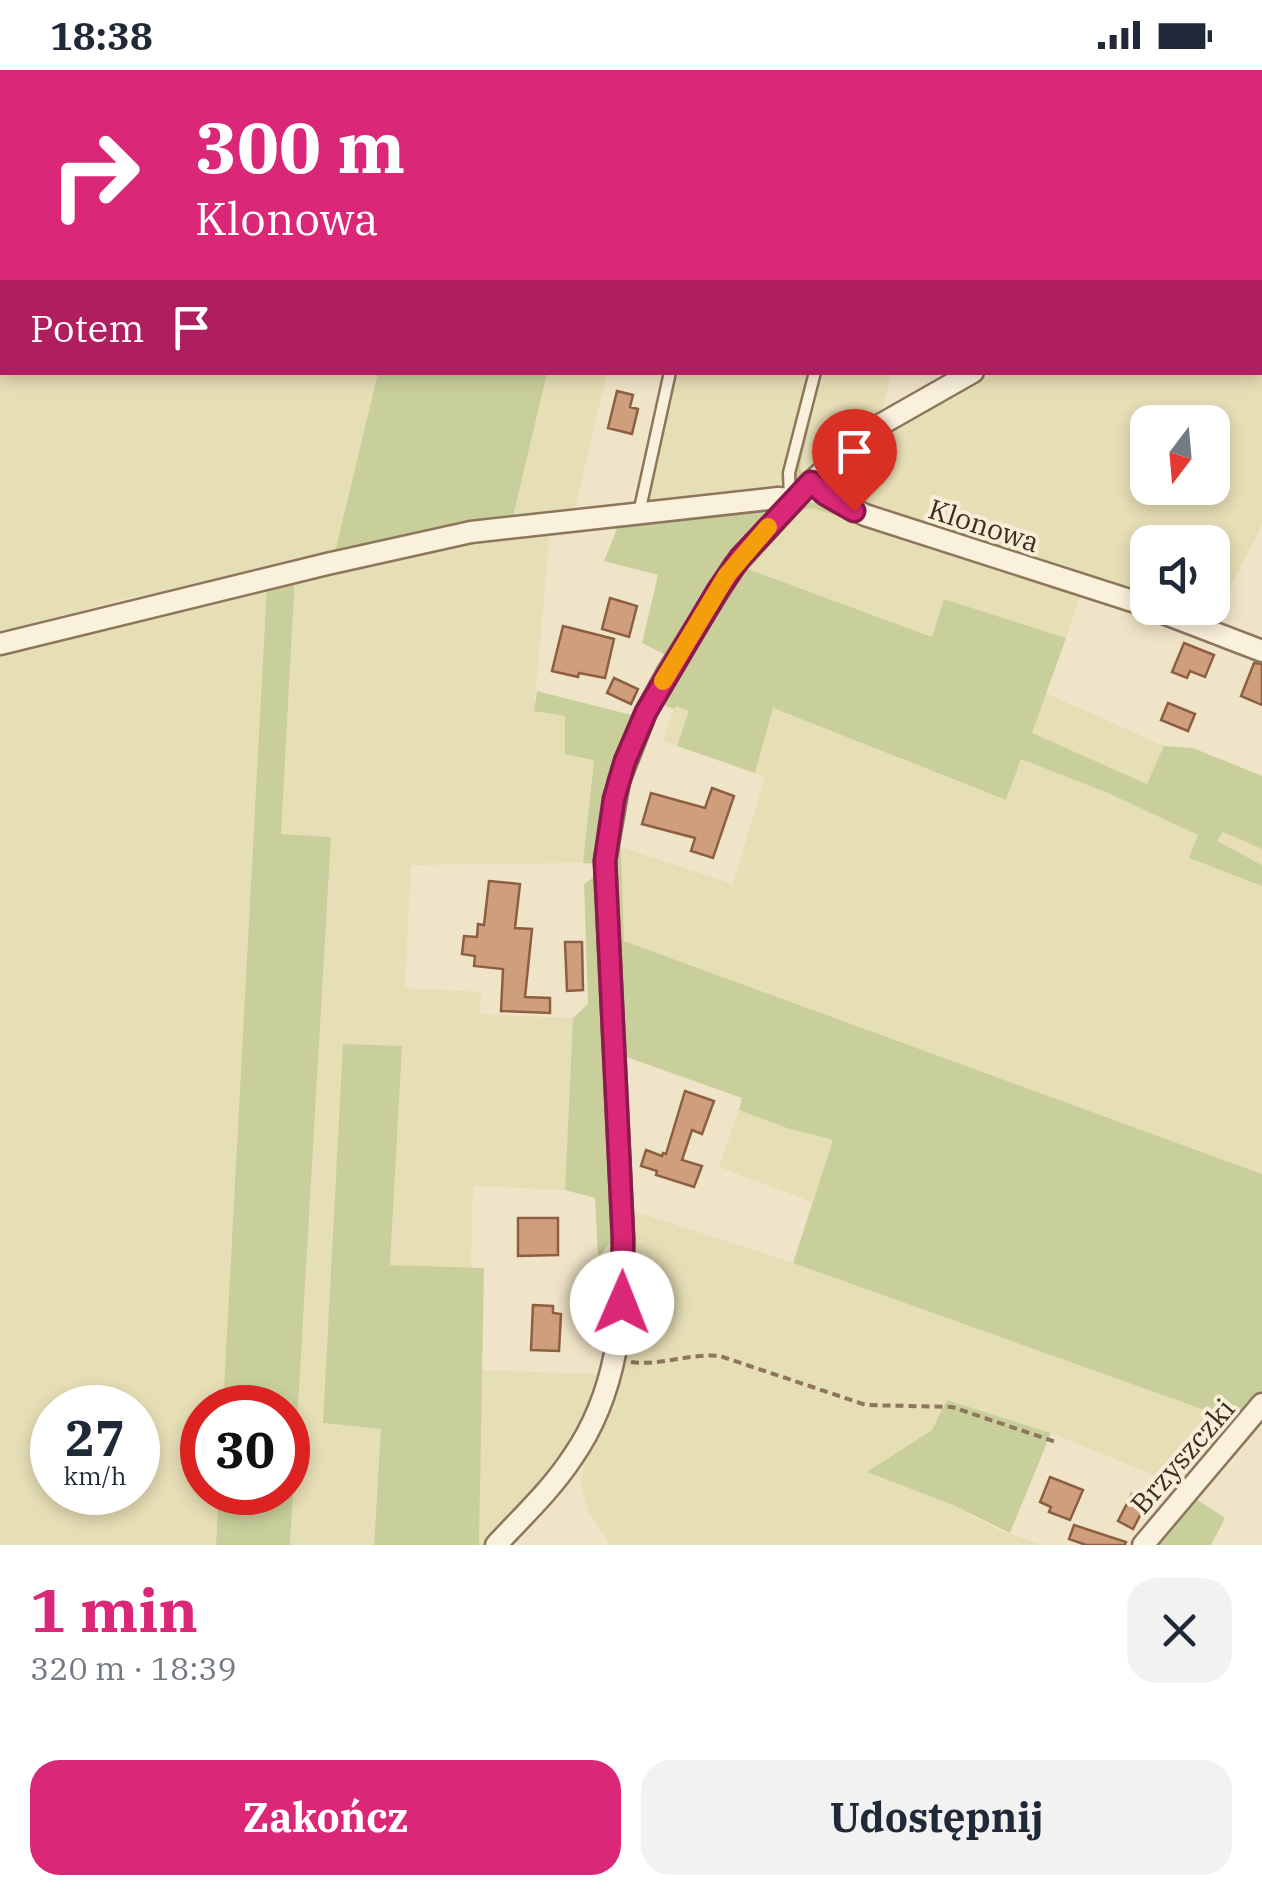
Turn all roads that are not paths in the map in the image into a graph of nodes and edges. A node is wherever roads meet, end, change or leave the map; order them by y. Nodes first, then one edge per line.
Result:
1 (669, 375) edge
2 (814, 375) edge
3 (968, 375) edge
4 (811, 482) junction
5 (792, 498) junction
6 (639, 514) junction
7 (1130, 601) edge
8 (1195, 625) edge
9 (0, 644) edge
10 (1262, 651) edge
11 (1262, 1404) edge
12 (496, 1545) edge
13 (1142, 1545) edge

1 - 6 lane
2 - 5 lane
3 - 4 street
4 - 5 street
4 - 7 street, Klonowa
5 - 6 street
5 - 12 street
6 - 9 street
8 - 10 street, Klonowa
11 - 13 street, Brzyszczki

